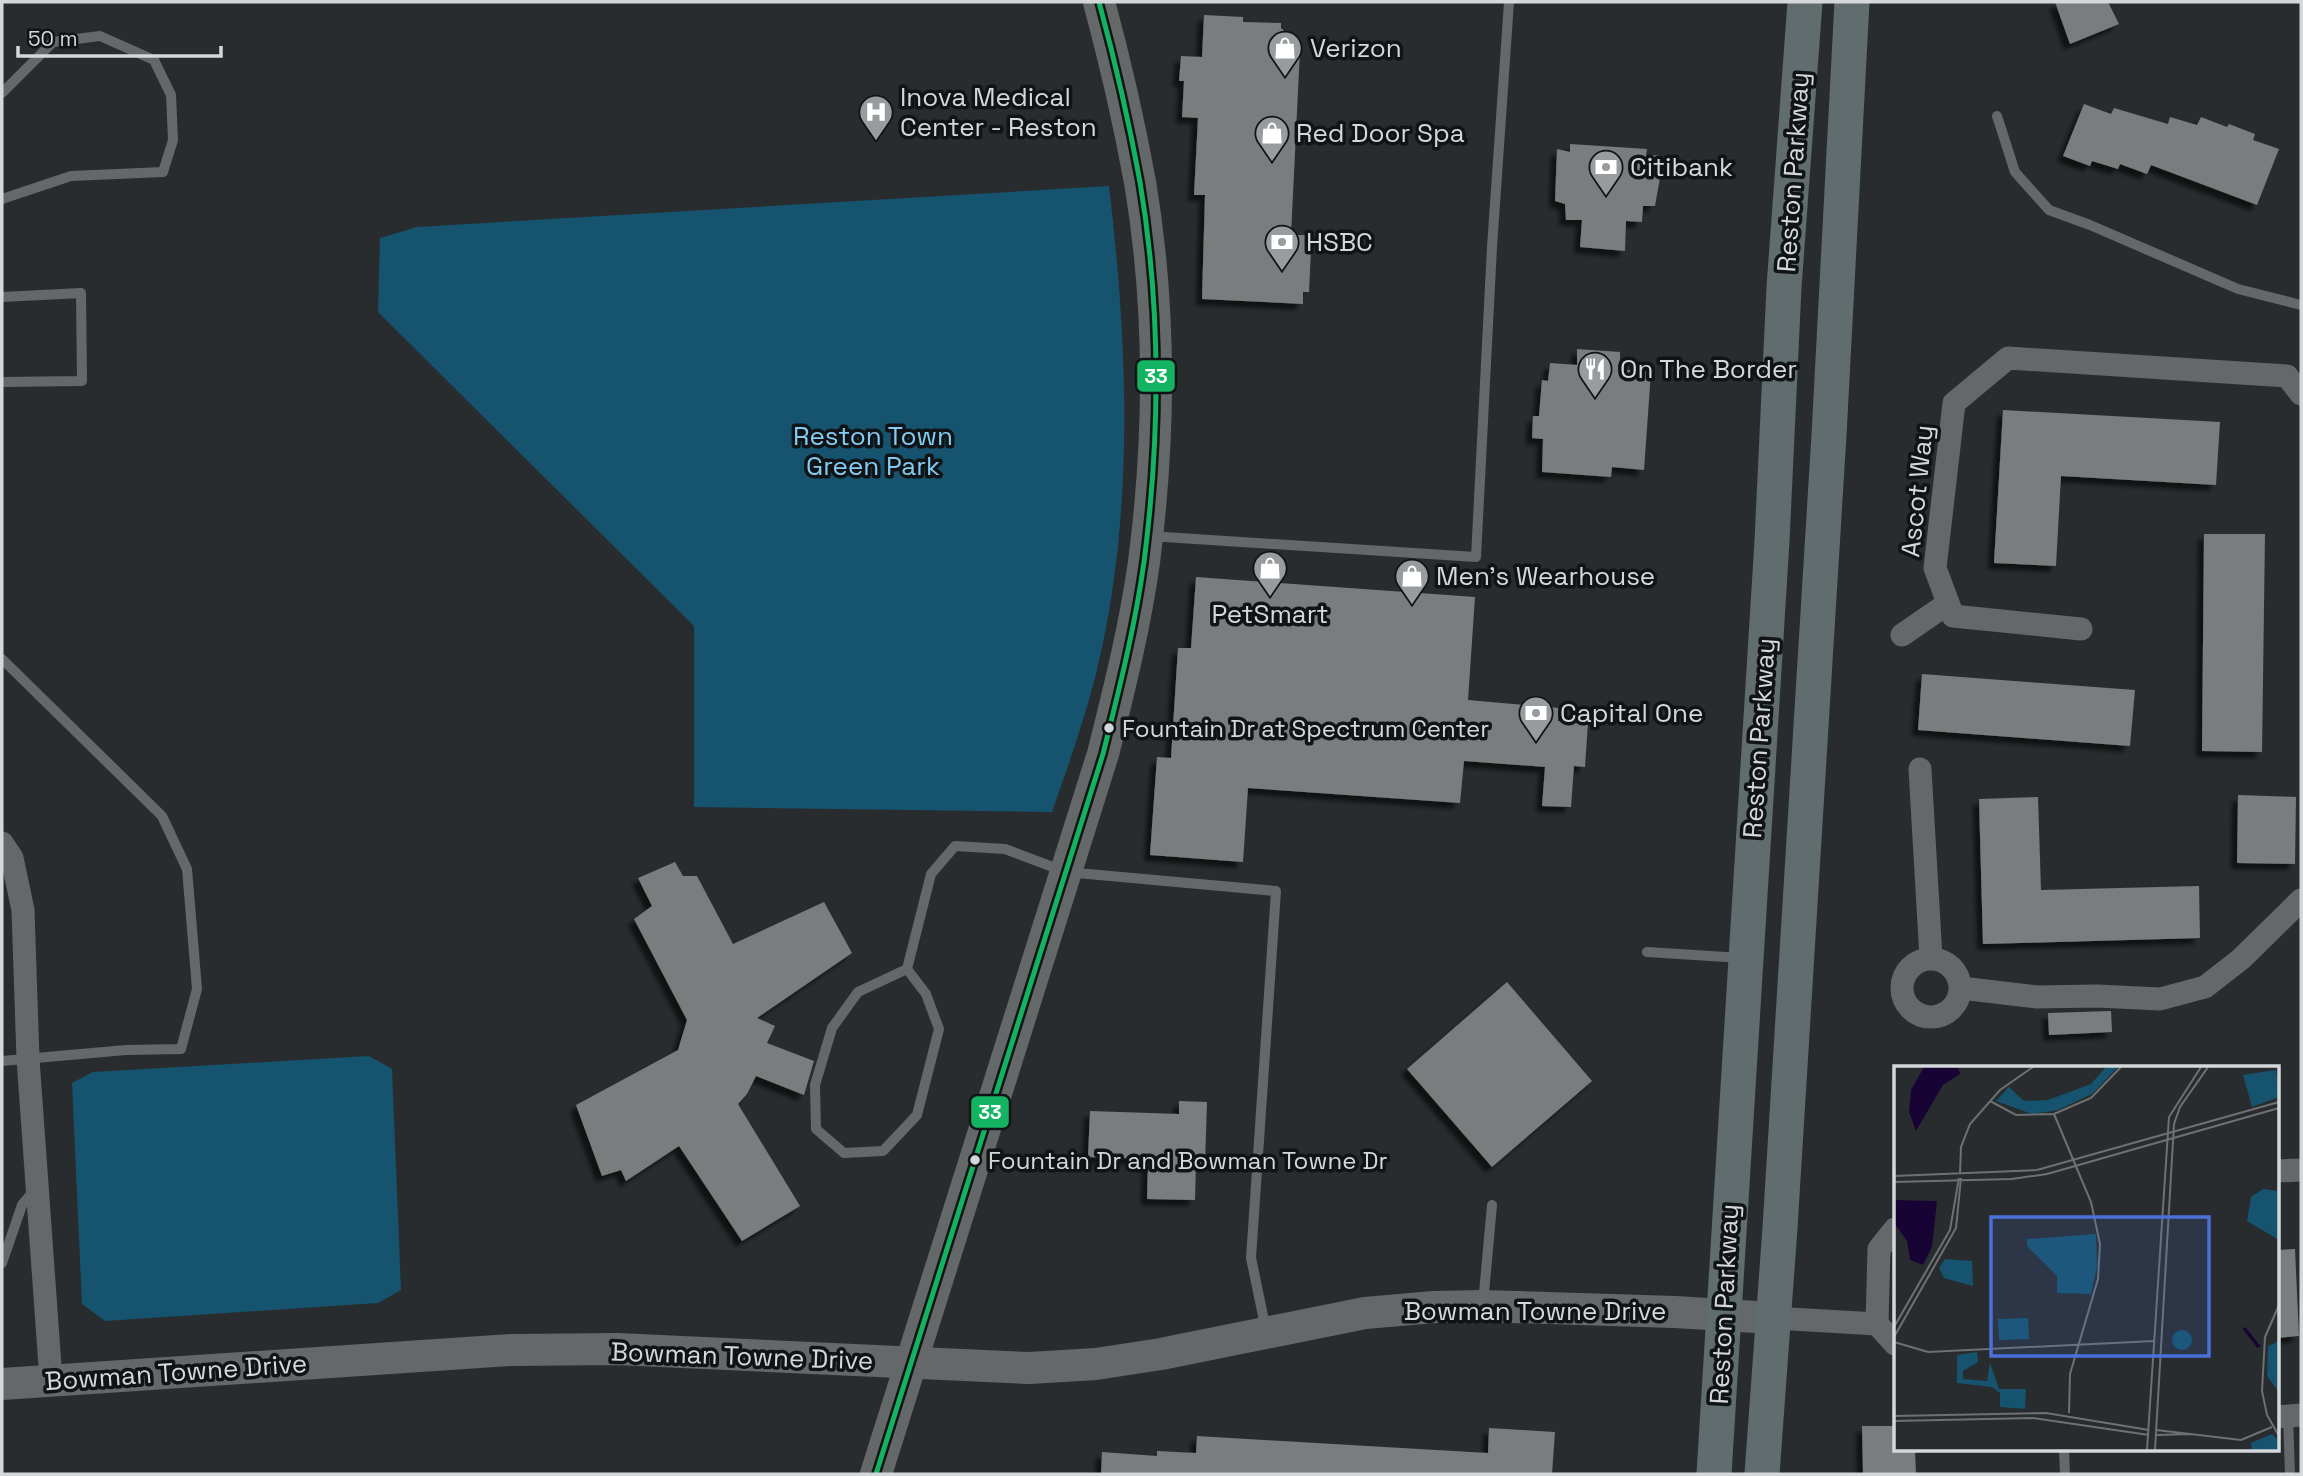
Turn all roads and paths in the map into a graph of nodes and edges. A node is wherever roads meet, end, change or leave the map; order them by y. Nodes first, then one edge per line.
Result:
1 (1099, 2) edge
2 (1509, 2) edge
3 (1805, 2) edge
4 (1852, 2) edge
5 (2, 93) edge
6 (1997, 116) dead end
7 (2, 199) edge
8 (2, 297) edge
9 (2301, 305) edge
10 (2, 382) edge
11 (2301, 394) edge
12 (1146, 536) junction
13 (1947, 604) junction
14 (2081, 629) dead end
15 (1902, 635) dead end
16 (2, 659) edge
17 (1920, 769) dead end
18 (2, 843) edge
19 (1066, 872) junction
20 (2301, 900) edge
21 (1647, 952) dead end
22 (1931, 958) junction
23 (1745, 959) junction
24 (906, 969) junction
25 (1961, 988) junction
26 (28, 1059) junction
27 (2, 1061) edge
28 (2301, 1170) edge
29 (2278, 1171) edge
30 (37, 1186) junction
31 (1492, 1205) dead end
32 (1894, 1230) edge
33 (2, 1263) edge
34 (1482, 1306) junction
35 (1723, 1315) junction
36 (1772, 1318) junction
37 (1877, 1324) junction
38 (1267, 1333) junction
39 (1894, 1343) edge
40 (912, 1363) junction
41 (51, 1380) junction
42 (2, 1384) edge
43 (2289, 1416) edge
44 (2064, 1452) edge
45 (876, 1474) edge
46 (1714, 1474) edge
47 (1762, 1474) edge
48 (2064, 1474) edge
49 (2290, 1474) edge

1 - 12 street
2 - 12 lane
3 - 23 main road, Reston Parkway
4 - 36 main road, Reston Parkway
5 - 7 lane
6 - 9 lane
8 - 10 lane
11 - 13 street, Ascot Way
12 - 19 street
13 - 14 street
13 - 15 street
16 - 26 lane
17 - 22 street
18 - 26 street
19 - 24 lane
19 - 38 lane
19 - 40 street
20 - 25 street
21 - 23 lane
22 - 25 street
22 - 25 street
23 - 35 main road, Reston Parkway
24 - 24 lane
26 - 27 lane
26 - 30 street
28 - 29 street
30 - 33 lane
30 - 41 street
31 - 34 lane
32 - 37 street
34 - 35 street, Bowman Towne Drive
34 - 38 street, Bowman Towne Drive
35 - 36 street, Bowman Towne Drive
35 - 46 main road, Reston Parkway
36 - 37 street
36 - 47 main road, Reston Parkway
37 - 39 street
38 - 40 street, Bowman Towne Drive
40 - 41 street, Bowman Towne Drive
40 - 45 street
41 - 42 street, Bowman Towne Drive
43 - 49 lane
44 - 48 lane

